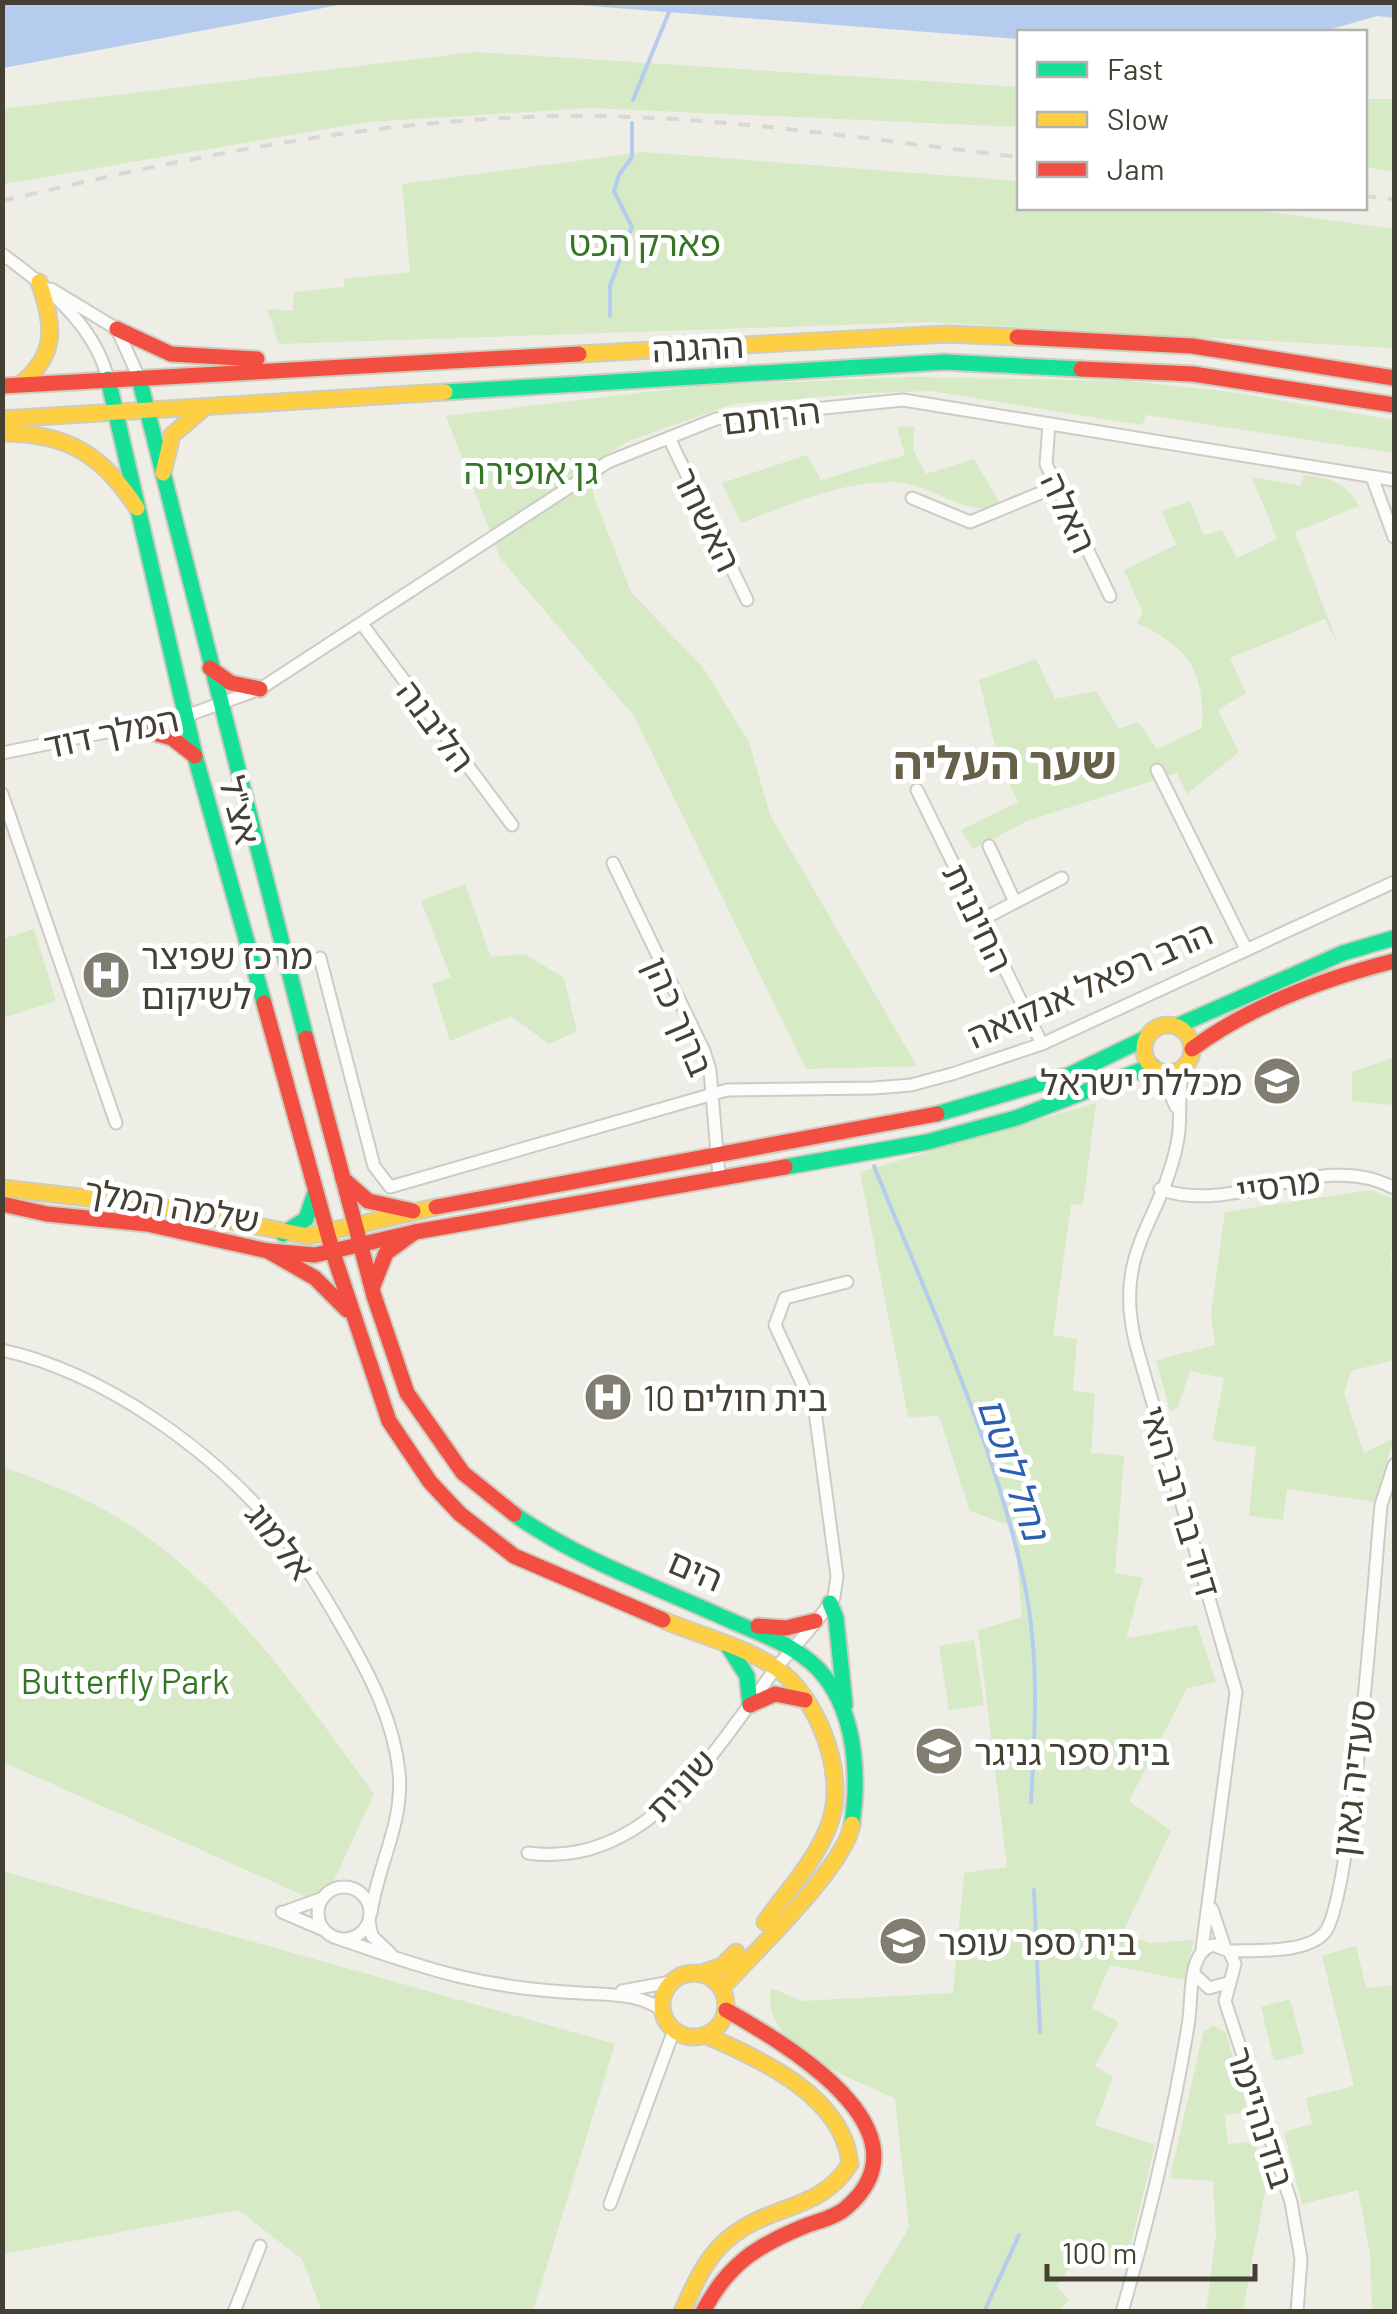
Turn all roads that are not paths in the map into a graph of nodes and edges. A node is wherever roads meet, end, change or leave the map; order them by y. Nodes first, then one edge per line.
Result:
1 (2, 254) edge
2 (39, 282) junction
3 (117, 329) junction
4 (318, 368) junction
5 (139, 378) junction
6 (1394, 378) edge
7 (108, 380) junction
8 (20, 385) junction
9 (2, 386) edge
10 (1394, 405) edge
11 (207, 406) junction
12 (147, 409) junction
13 (114, 412) junction
14 (2, 419) edge
15 (1049, 424) junction
16 (2, 433) edge
17 (669, 438) junction
18 (164, 473) junction
19 (1372, 477) junction
20 (1394, 480) edge
21 (1055, 487) junction
22 (912, 498) dead end
23 (137, 508) junction
24 (1394, 537) edge
25 (1110, 596) dead end
26 (748, 600) dead end
27 (362, 624) junction
28 (210, 668) junction
29 (260, 689) junction
30 (219, 707) junction
31 (186, 716) junction
32 (136, 728) junction
33 (2, 753) edge
34 (195, 756) junction
35 (1157, 770) dead end
36 (916, 790) dead end
37 (2, 794) edge
38 (512, 825) dead end
39 (989, 846) dead end
40 (613, 863) dead end
41 (1062, 878) dead end
42 (1394, 882) edge
43 (1015, 902) junction
44 (981, 920) junction
45 (1394, 938) edge
46 (1245, 947) junction
47 (320, 958) dead end
48 (1394, 961) edge
49 (1177, 1026) junction
50 (1146, 1038) junction
51 (1042, 1044) junction
52 (1192, 1050) junction
53 (1184, 1067) junction
54 (1156, 1069) junction
55 (712, 1093) junction
56 (1178, 1116) junction
57 (116, 1123) dead end
58 (717, 1154) junction
59 (720, 1176) junction
60 (342, 1179) junction
61 (2, 1188) edge
62 (315, 1188) junction
63 (1394, 1188) edge
64 (1160, 1190) junction
65 (2, 1204) edge
66 (413, 1211) junction
67 (355, 1224) junction
68 (328, 1232) junction
69 (415, 1232) junction
70 (283, 1234) junction
71 (361, 1245) junction
72 (268, 1250) junction
73 (332, 1253) junction
74 (847, 1282) dead end
75 (374, 1296) junction
76 (350, 1313) junction
77 (2, 1350) edge
78 (1394, 1465) edge
79 (830, 1603) junction
80 (738, 1620) junction
81 (815, 1621) junction
82 (726, 1644) junction
83 (792, 1648) junction
84 (776, 1668) junction
85 (811, 1703) junction
86 (750, 1705) junction
87 (847, 1720) junction
88 (388, 1850) junction
89 (528, 1853) dead end
90 (351, 1887) junction
91 (1209, 1893) junction
92 (323, 1898) junction
93 (370, 1917) junction
94 (324, 1930) junction
95 (340, 1939) junction
96 (1202, 1949) junction
97 (1227, 1950) junction
98 (401, 1962) junction
99 (702, 1973) junction
100 (1194, 1976) junction
101 (671, 1982) junction
102 (1228, 1983) junction
103 (722, 1988) junction
104 (598, 1994) junction
105 (726, 2010) junction
106 (662, 2011) junction
107 (674, 2030) junction
108 (705, 2036) junction
109 (610, 2204) dead end
110 (260, 2246) dead end
111 (234, 2312) edge
112 (682, 2312) edge
113 (702, 2312) edge
114 (1122, 2312) edge
115 (1297, 2312) edge

1 - 2 street
2 - 3 street
2 - 7 street
2 - 8 main road
3 - 4 main road
3 - 5 street
4 - 5 main road, ההגנה
4 - 6 main road, ההגנה
5 - 7 main road, ההגנה
5 - 12 main road, אצ"ל
7 - 8 main road, ההגנה
7 - 13 main road, אצ"ל
8 - 9 main road, ההגנה
10 - 11 main road, ההגנה
11 - 12 main road, ההגנה
11 - 18 main road
12 - 13 main road, ההגנה
12 - 18 main road, אצ"ל
13 - 14 main road, ההגנה
13 - 23 main road, אצ"ל
15 - 17 street, הרותם
15 - 19 street, הרותם
15 - 21 street, האלה
16 - 23 main road
17 - 26 street, האשחר
17 - 27 street, הרותם
18 - 28 main road, אצ"ל
19 - 20 street, הרותם
19 - 24 street
21 - 22 street
21 - 25 street, האלה
23 - 31 main road, אצ"ל
27 - 29 street, הרותם
27 - 38 street, הליבנה
28 - 29 main road
28 - 30 main road, אצ"ל
29 - 30 street, הרותם
30 - 31 street, המלך דוד
30 - 60 main road, אצ"ל
31 - 32 street, המלך דוד
31 - 34 main road, אצ"ל
32 - 33 street, המלך דוד
32 - 34 main road
34 - 62 main road, אצ"ל
35 - 46 street
36 - 44 street, החיננית
37 - 57 street
39 - 43 street
40 - 55 street, ברוך כהן
41 - 43 street
42 - 46 street, הרב רפאל אנקואה
43 - 44 street
44 - 51 street, החיננית
45 - 49 main road
46 - 51 street, הרב רפאל אנקואה
47 - 55 street, הרב רפאל אנקואה
48 - 52 main road
49 - 50 main road
49 - 52 main road
50 - 54 main road
50 - 58 main road, הרב רפאל אנקואה
51 - 55 street, הרב רפאל אנקואה
52 - 53 main road
53 - 54 main road
53 - 56 street, דוד בר רב האי
54 - 56 street
54 - 59 main road
55 - 58 street, ברוך כהן
56 - 64 street, דוד בר רב האי
58 - 59 street, ברוך כהן
58 - 66 main road, הרב רפאל אנקואה
59 - 69 main road
60 - 66 main road
60 - 67 main road, אצ"ל
61 - 70 main road, שלמה המלך
62 - 68 main road, אצ"ל
62 - 70 main road
63 - 64 street, מרסיי
64 - 91 street, דוד בר רב האי
65 - 72 main road, שלמה המלך
66 - 67 main road, הרב רפאל אנקואה
67 - 68 main road, הרב רפאל אנקואה
67 - 71 main road, הים
68 - 70 main road, שלמה המלך
68 - 73 main road, אצ"ל
69 - 71 main road
69 - 75 main road
71 - 73 main road
71 - 75 main road, הים
72 - 73 main road, שלמה המלך
72 - 76 main road
73 - 76 main road, הים
74 - 79 street
75 - 80 main road, הים
76 - 82 main road, הים
77 - 88 street, אלמוג
78 - 97 street, סעדיה גאון
79 - 81 street, שונית
79 - 87 main road
80 - 81 main road
80 - 83 main road, הים
81 - 83 street, שונית
82 - 84 main road, הים
82 - 86 main road
83 - 84 street, שונית
83 - 87 main road, הים
84 - 85 main road, הים
84 - 86 street, שונית
85 - 86 main road
85 - 99 main road, הים
86 - 89 street, שונית
87 - 103 main road, הים
88 - 90 street
88 - 93 street, אלמוג
90 - 92 street
90 - 93 street
91 - 96 street, דוד בר רב האי
91 - 97 street, דוד בר רב האי
92 - 94 street
92 - 94 street
93 - 95 street
93 - 98 street
94 - 95 street
95 - 98 street
96 - 97 street
96 - 100 street
97 - 102 street
98 - 104 street
99 - 101 main road
99 - 103 main road
100 - 102 street
100 - 114 street
101 - 104 street
101 - 106 main road
102 - 115 street, בודנהיימר
103 - 105 main road
104 - 106 street
105 - 108 main road
105 - 113 main road
106 - 107 main road
107 - 108 main road
107 - 109 street
108 - 112 main road
110 - 111 street

